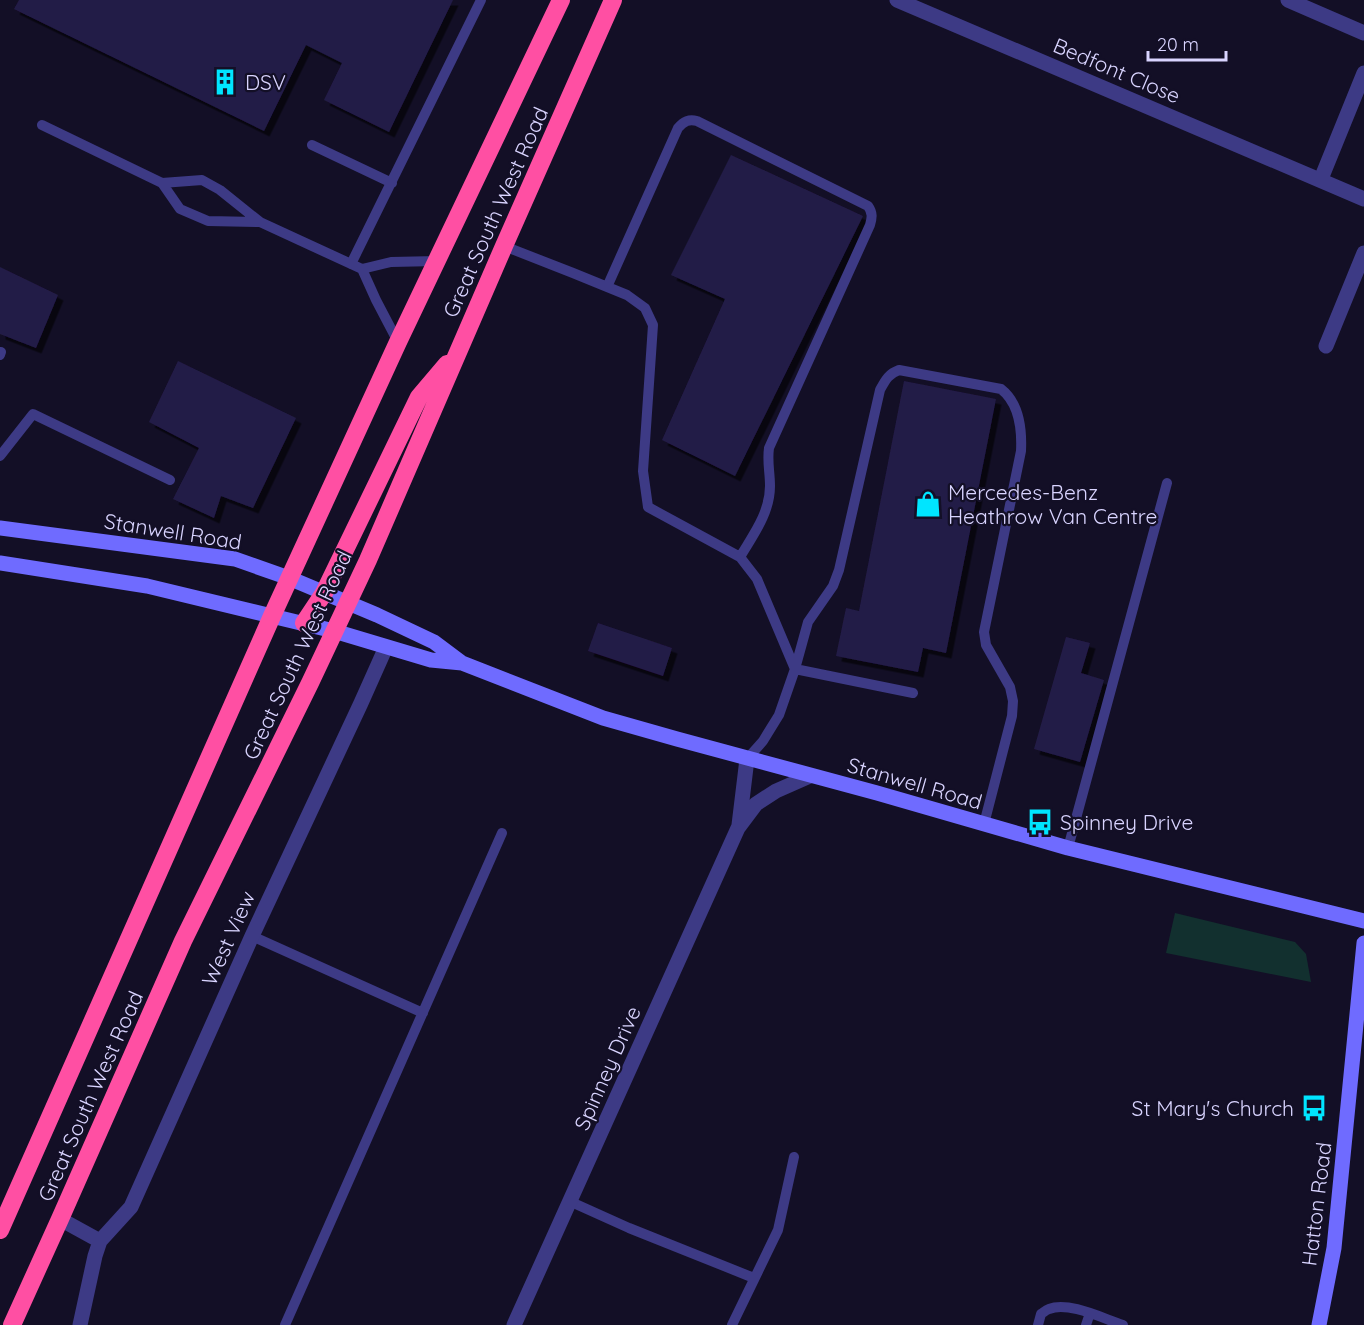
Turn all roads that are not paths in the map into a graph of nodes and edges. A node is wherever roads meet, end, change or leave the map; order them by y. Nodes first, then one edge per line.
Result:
1 (481, 0) edge
2 (561, 0) edge
3 (614, 0) edge
4 (897, 0) edge
5 (1288, 0) edge
6 (1364, 33) edge
7 (1364, 73) edge
8 (42, 126) dead end
9 (312, 145) dead end
10 (1321, 179) junction
11 (162, 183) junction
12 (392, 183) junction
13 (1364, 198) edge
14 (260, 222) junction
15 (504, 246) junction
16 (1364, 253) edge
17 (437, 261) junction
18 (351, 264) junction
19 (362, 269) junction
20 (607, 286) junction
21 (398, 342) junction
22 (1326, 346) dead end
23 (460, 349) junction
24 (0, 456) edge
25 (170, 480) dead end
26 (1167, 483) dead end
27 (0, 528) edge
28 (740, 557) junction
29 (0, 563) edge
30 (290, 578) junction
31 (324, 592) junction
32 (347, 603) junction
33 (272, 616) junction
34 (304, 623) junction
35 (334, 631) junction
36 (386, 647) junction
37 (462, 663) junction
38 (795, 669) junction
39 (914, 693) dead end
40 (747, 759) junction
41 (810, 776) junction
42 (984, 824) junction
43 (738, 828) junction
44 (502, 833) dead end
45 (1068, 848) junction
46 (1364, 921) edge
47 (252, 936) junction
48 (1364, 943) edge
49 (423, 1013) junction
50 (794, 1157) dead end
51 (569, 1201) junction
52 (60, 1219) junction
53 (0, 1230) edge
54 (100, 1240) junction
55 (754, 1278) junction
56 (1090, 1313) junction
57 (1324, 1324) edge
58 (12, 1325) edge
59 (80, 1325) edge
60 (285, 1325) edge
61 (514, 1325) edge
62 (732, 1325) edge
63 (1038, 1325) edge
64 (1086, 1325) edge
65 (1123, 1325) edge

1 - 12 lane
2 - 17 highway, Great South West Road
3 - 15 highway, Great South West Road
4 - 10 street, Bedfont Close
5 - 6 street
7 - 10 street
8 - 11 lane
9 - 12 lane
10 - 13 street, Bedfont Close
11 - 14 lane
11 - 14 lane
12 - 18 lane
14 - 18 lane
15 - 20 lane
15 - 23 highway, Great South West Road
16 - 22 street
17 - 19 lane
17 - 21 highway, Great South West Road
18 - 19 lane
19 - 21 lane
20 - 28 lane
20 - 28 lane
21 - 30 highway, Great South West Road
23 - 31 highway
23 - 32 highway, Great South West Road
24 - 25 lane
26 - 45 lane
27 - 30 street, Stanwell Road
28 - 38 lane
29 - 33 street, Stanwell Road
30 - 31 street, Stanwell Road
30 - 33 highway, Great South West Road
31 - 32 street, Stanwell Road
31 - 34 highway
32 - 35 highway, Great South West Road
32 - 37 street, Stanwell Road
33 - 34 street, Stanwell Road
33 - 53 highway, Great South West Road
34 - 35 street, Stanwell Road
35 - 36 street, Stanwell Road
35 - 52 highway, Great South West Road
36 - 37 street, Stanwell Road
36 - 47 street, West View
37 - 40 street, Stanwell Road
38 - 39 lane
38 - 40 lane
38 - 42 lane
40 - 41 street, Stanwell Road
40 - 43 street, Spinney Drive
41 - 42 street, Stanwell Road
41 - 43 street, Spinney Drive
42 - 45 street, Stanwell Road
43 - 51 street, Spinney Drive
44 - 49 lane
45 - 46 street, Stanwell Road
47 - 49 lane
47 - 54 street, West View
48 - 57 street, Hatton Road
49 - 60 lane
50 - 55 lane
51 - 55 lane
51 - 61 street, Spinney Drive
52 - 54 street
52 - 58 highway, Great South West Road
54 - 59 street, West View
55 - 62 lane
56 - 63 lane
56 - 64 lane
56 - 65 lane

